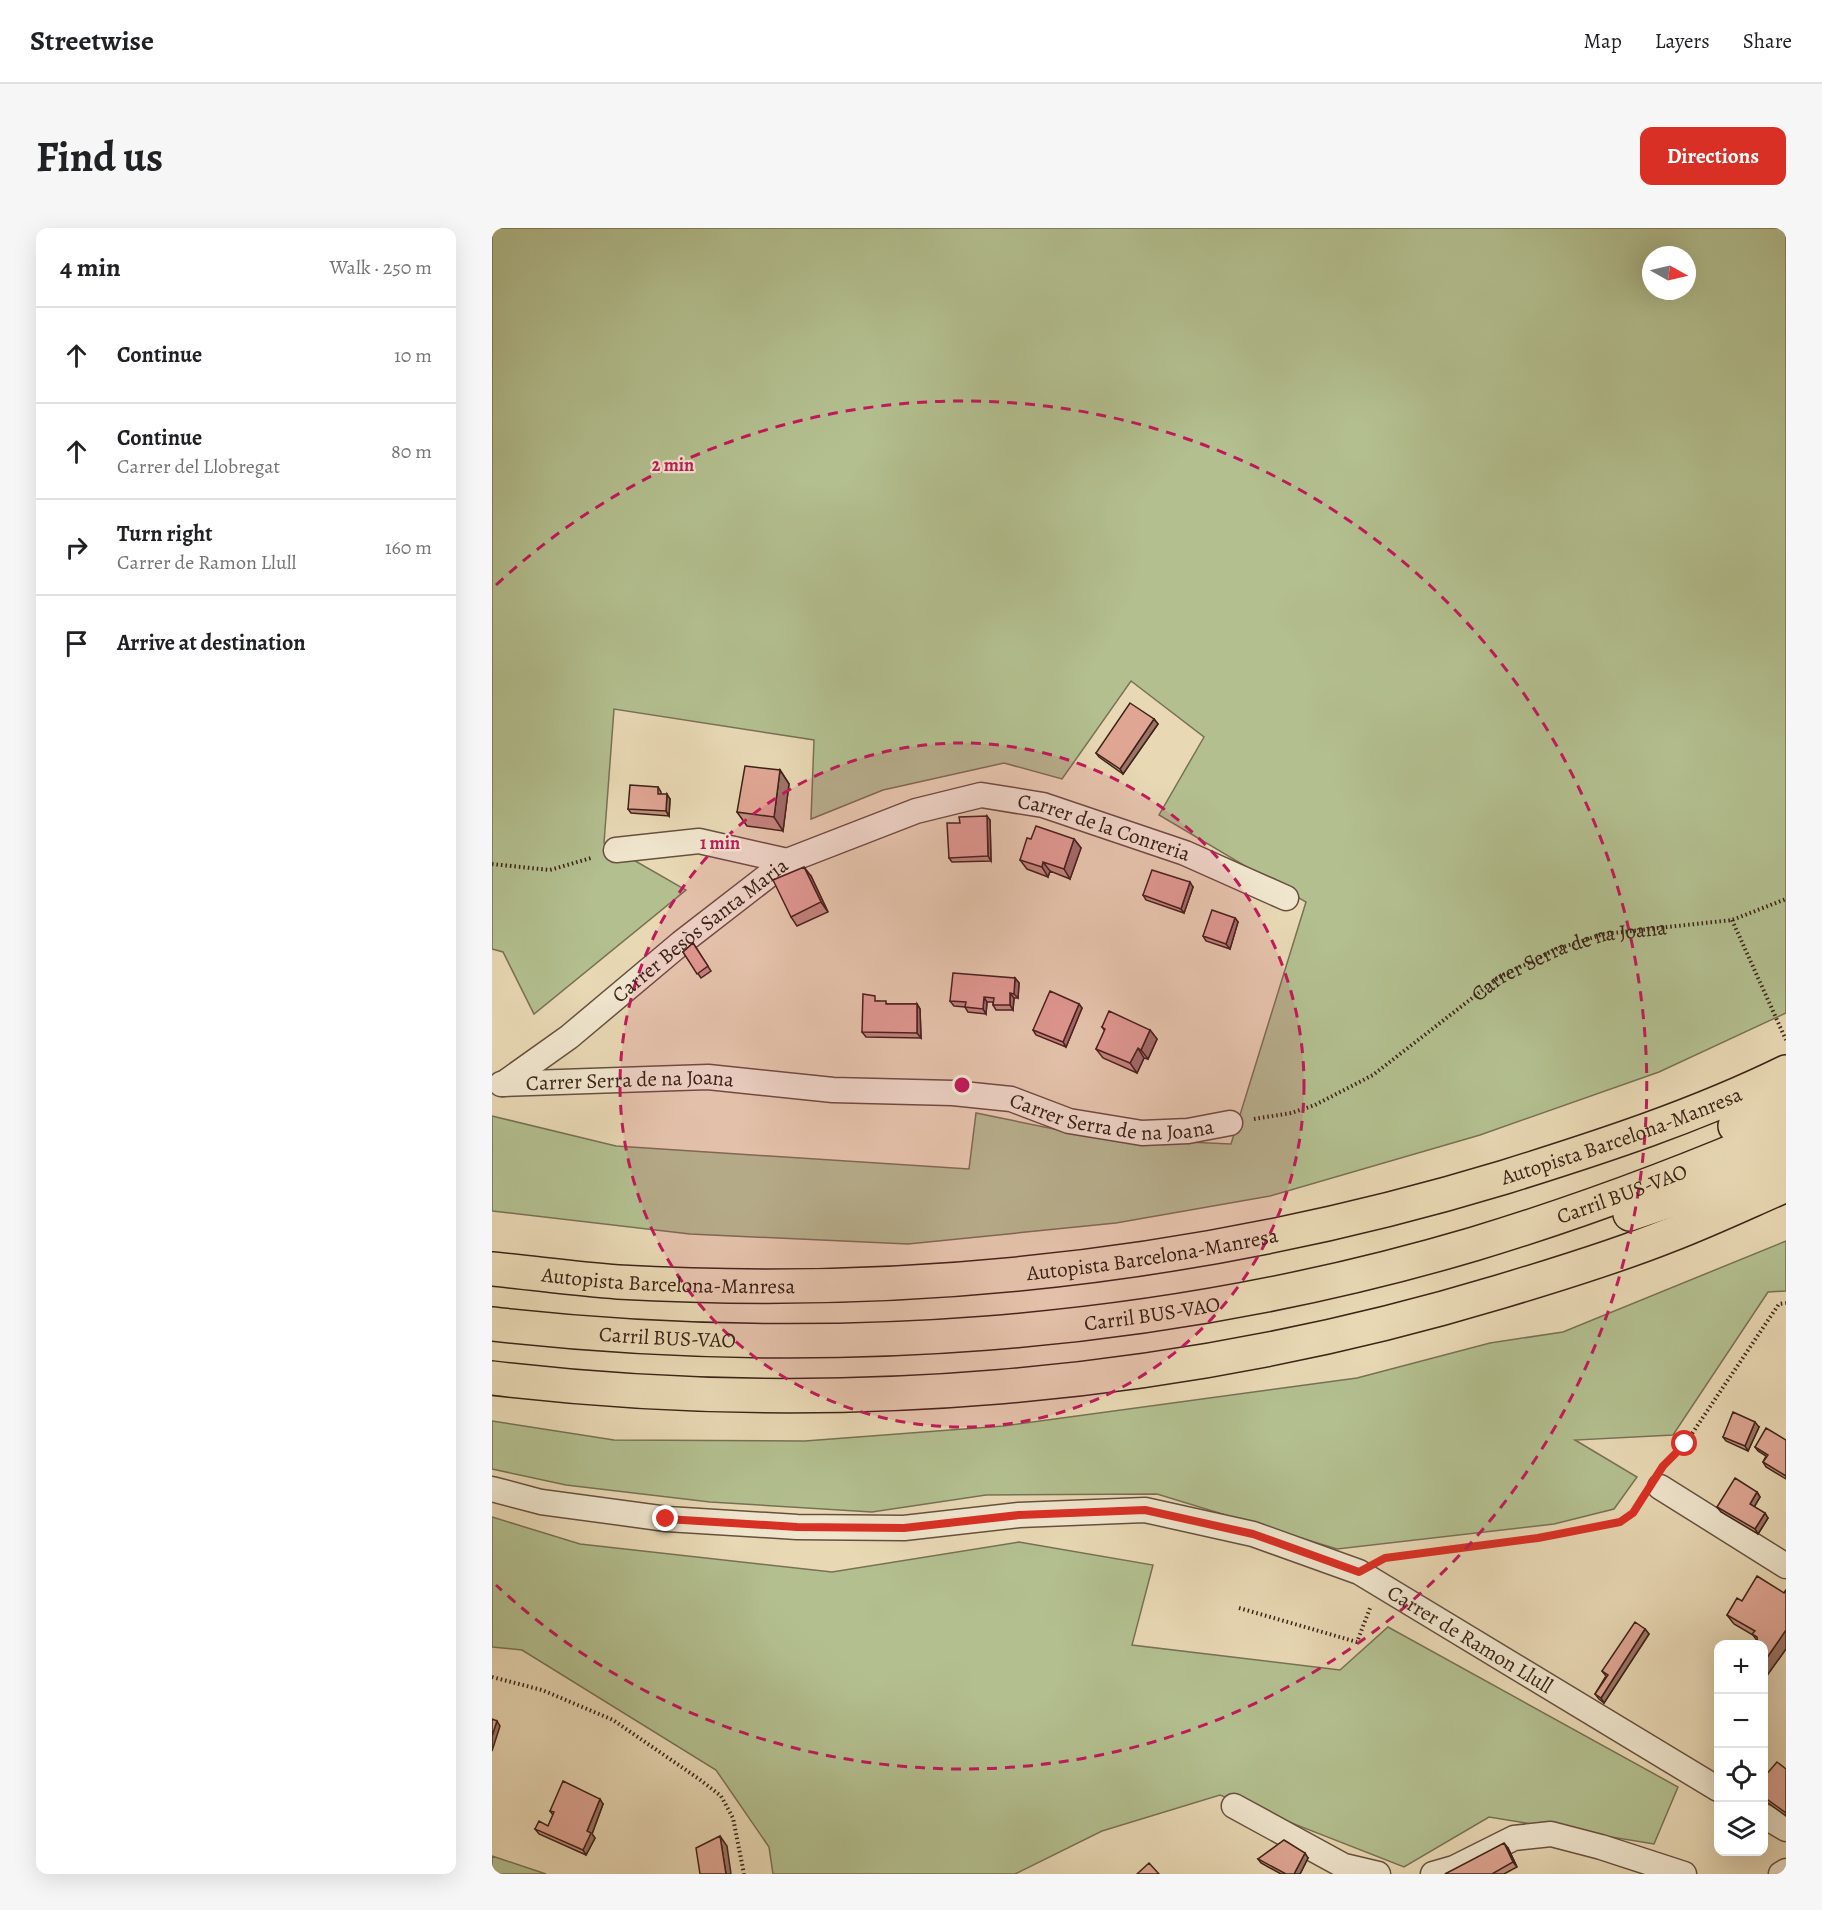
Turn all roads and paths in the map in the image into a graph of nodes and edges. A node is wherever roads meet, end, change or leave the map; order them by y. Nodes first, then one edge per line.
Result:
1 (916, 811) joint
2 (616, 850) joint
3 (787, 861) junction
4 (492, 864) edge
5 (1286, 898) dead end
6 (1786, 899) edge
7 (1732, 920) junction
8 (1786, 1040) edge
9 (1786, 1072) edge
10 (498, 1085) edge
11 (1786, 1104) edge
12 (1230, 1124) joint
13 (1786, 1129) edge
14 (1786, 1161) edge
15 (1786, 1185) edge
16 (492, 1269) edge
17 (1356, 1275) junction
18 (1786, 1303) edge
19 (492, 1323) edge
20 (492, 1378) edge
21 (1655, 1483) junction
22 (492, 1489) edge
23 (1786, 1566) edge
24 (1369, 1578) junction
25 (1239, 1608) dead end
26 (492, 1677) edge
27 (1714, 1786) edge
28 (1234, 1806) dead end
29 (1768, 1818) edge
30 (1786, 1829) edge
31 (1786, 1871) edge
32 (744, 1874) edge
33 (1378, 1874) edge
34 (1433, 1874) edge
35 (1684, 1874) edge
36 (1781, 1874) edge

1 - 3 street, Carrer Besòs Santa Maria
1 - 5 street, Carrer de la Conreria
2 - 3 street
2 - 4 path
3 - 10 street, Carrer Besòs Santa Maria
6 - 7 path, Carrer Serra de na Joana
7 - 8 path
7 - 12 path, Carrer Serra de na Joana
9 - 16 highway, Autopista Barcelona-Manresa
10 - 12 street, Carrer Serra de na Joana
11 - 17 highway
13 - 17 highway, Carril BUS-VAO
14 - 17 highway
15 - 20 highway
17 - 19 highway, Carril BUS-VAO
18 - 21 path
21 - 23 street
21 - 24 path
22 - 24 street, Carrer de Ramon Llull
24 - 25 path
24 - 27 street, Carrer de Ramon Llull
26 - 32 path
28 - 33 street
29 - 30 street
31 - 36 street
34 - 35 street

